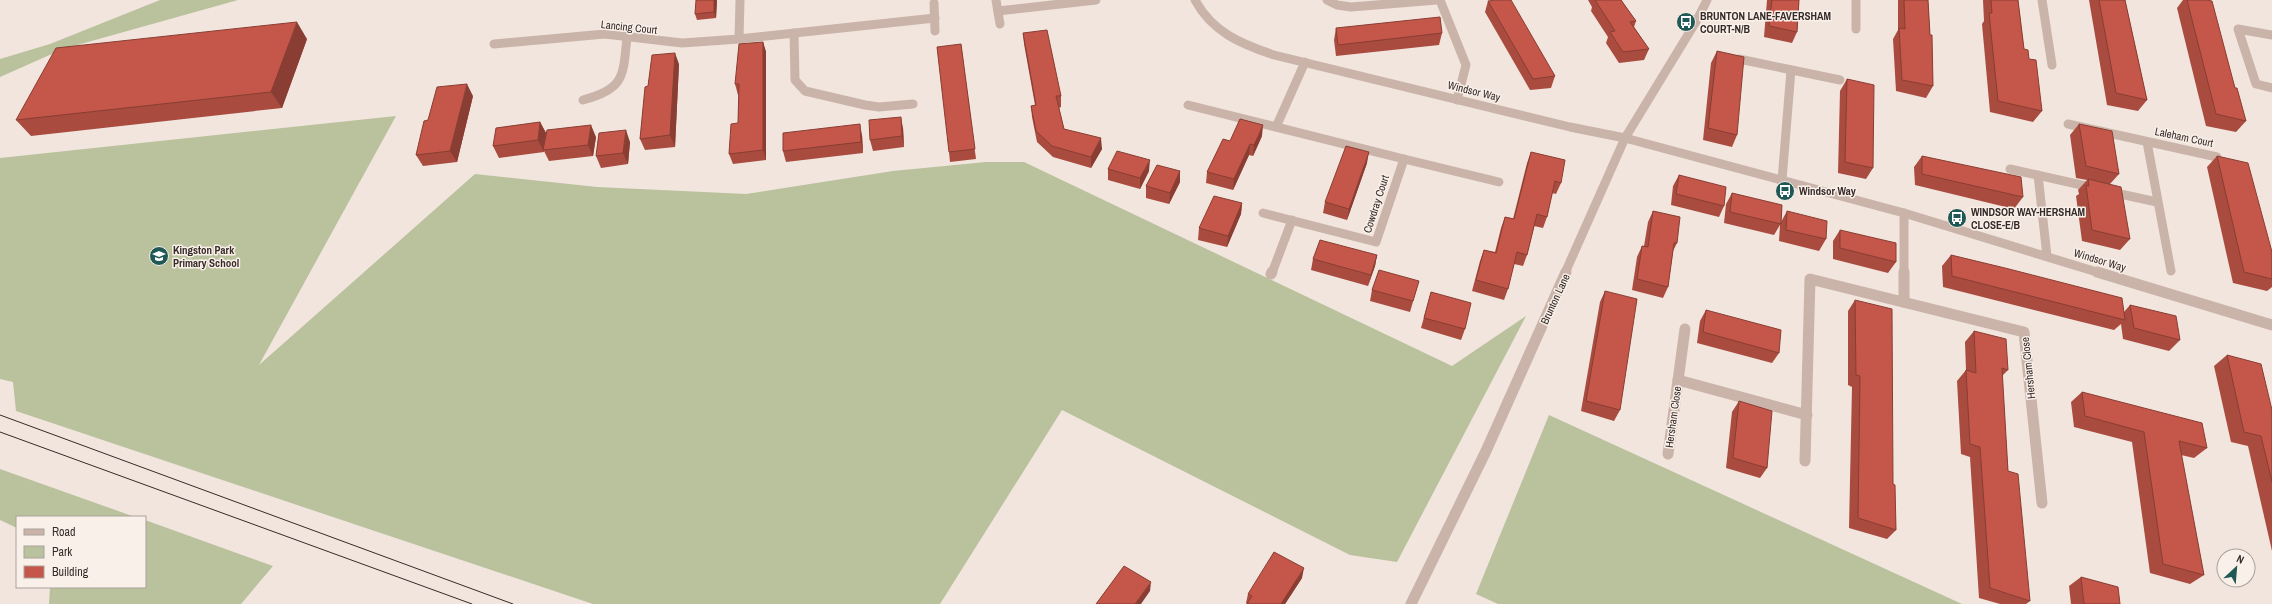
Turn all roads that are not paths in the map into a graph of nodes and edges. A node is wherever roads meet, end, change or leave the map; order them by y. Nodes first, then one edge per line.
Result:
1 (740, 0) edge
2 (996, 0) edge
3 (1096, 0) edge
4 (1195, 0) edge
5 (1327, 0) edge
6 (1439, 0) edge
7 (1707, 0) edge
8 (1856, 0) edge
9 (2042, 0) edge
10 (934, 3) dead end
11 (998, 12) junction
12 (934, 18) junction
13 (1000, 24) dead end
14 (1856, 29) dead end
15 (935, 31) dead end
16 (794, 33) junction
17 (2272, 35) edge
18 (627, 37) junction
19 (739, 39) junction
20 (494, 44) dead end
21 (1739, 59) edge
22 (1305, 62) junction
23 (2052, 65) dead end
24 (1791, 70) junction
25 (1840, 80) dead end
26 (2272, 88) edge
27 (583, 100) dead end
28 (1457, 100) junction
29 (912, 104) dead end
30 (1188, 105) dead end
31 (2068, 124) dead end
32 (1276, 127) junction
33 (1625, 138) junction
34 (2147, 142) junction
35 (2217, 156) edge
36 (1404, 158) junction
37 (2010, 169) dead end
38 (2038, 175) junction
39 (1782, 180) junction
40 (1499, 182) dead end
41 (2157, 202) junction
42 (1263, 213) dead end
43 (1904, 214) junction
44 (1292, 220) junction
45 (2047, 256) junction
46 (2171, 271) dead end
47 (1271, 274) dead end
48 (1904, 302) junction
49 (2272, 325) edge
50 (1685, 328) dead end
51 (1678, 380) junction
52 (1807, 415) junction
53 (1668, 454) dead end
54 (1805, 461) dead end
55 (2042, 503) dead end
56 (1411, 604) edge

1 - 19 street
2 - 11 street
3 - 11 street
4 - 22 street, Windsor Way
5 - 6 street
6 - 28 street
7 - 33 street, Brunton Lane
8 - 14 street
9 - 23 street
10 - 12 street
11 - 13 street
12 - 15 street
12 - 16 street, Lancing Court
16 - 19 street, Lancing Court
16 - 29 street
17 - 26 street
18 - 19 street, Lancing Court
18 - 20 street, Lancing Court
18 - 27 street
21 - 24 street
22 - 28 street, Windsor Way
22 - 32 street
24 - 25 street
24 - 39 street
28 - 33 street, Windsor Way
30 - 32 street
31 - 34 street, Laleham Court
32 - 36 street
33 - 39 street, Windsor Way
33 - 56 street, Brunton Lane
34 - 35 street, Laleham Court
34 - 41 street, Laleham Court
36 - 40 street
36 - 44 street, Cowdray Court
37 - 38 street
38 - 41 street
38 - 45 street
39 - 43 street, Windsor Way
41 - 46 street, Laleham Court
42 - 44 street, Cowdray Court
43 - 45 street, Windsor Way
43 - 48 street
44 - 47 street
45 - 49 street, Windsor Way
48 - 52 street, Hersham Close
48 - 55 street, Hersham Close
50 - 51 street, Hersham Close
51 - 52 street, Hersham Close
51 - 53 street, Hersham Close
52 - 54 street, Hersham Close

